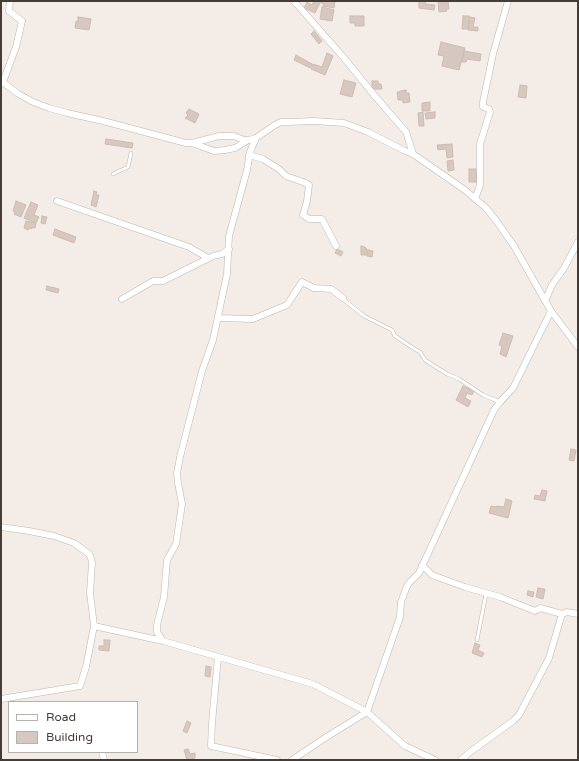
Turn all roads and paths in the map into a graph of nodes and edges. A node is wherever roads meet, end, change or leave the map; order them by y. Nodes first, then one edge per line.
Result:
1 (10, 1) edge
2 (294, 1) edge
3 (507, 1) edge
4 (2, 82) edge
5 (256, 138) junction
6 (249, 140) junction
7 (192, 143) junction
8 (131, 153) dead end
9 (413, 154) junction
10 (250, 155) junction
11 (112, 174) dead end
12 (475, 198) junction
13 (57, 201) dead end
14 (578, 242) edge
15 (336, 246) dead end
16 (228, 249) junction
17 (208, 258) junction
18 (343, 298) joint
19 (122, 299) dead end
20 (545, 301) junction
21 (551, 311) junction
22 (218, 318) junction
23 (578, 347) edge
24 (500, 402) junction
25 (1, 527) edge
26 (422, 565) junction
27 (486, 594) junction
28 (562, 614) junction
29 (578, 614) edge
30 (94, 626) junction
31 (477, 640) dead end
32 (163, 641) junction
33 (218, 657) junction
34 (1, 699) edge
35 (366, 712) junction
36 (277, 760) edge
37 (292, 760) edge
38 (436, 760) edge
39 (461, 760) edge

1 - 4 street
2 - 9 street
3 - 12 street
4 - 7 street
5 - 6 street
5 - 9 street
5 - 10 street
6 - 7 street
6 - 7 street
8 - 11 lane
9 - 12 street
10 - 15 street
10 - 16 street
12 - 20 street
13 - 17 street
14 - 20 street
16 - 17 street
16 - 22 street
17 - 19 street
18 - 22 street
18 - 24 lane
20 - 21 street
21 - 23 street
21 - 24 street
22 - 32 street
24 - 26 street
25 - 30 street
26 - 27 street
26 - 35 street
27 - 28 street
27 - 31 lane
28 - 29 street
28 - 39 street
30 - 32 street
30 - 34 street
32 - 33 street
33 - 35 street
33 - 36 street
35 - 37 street
35 - 38 street

